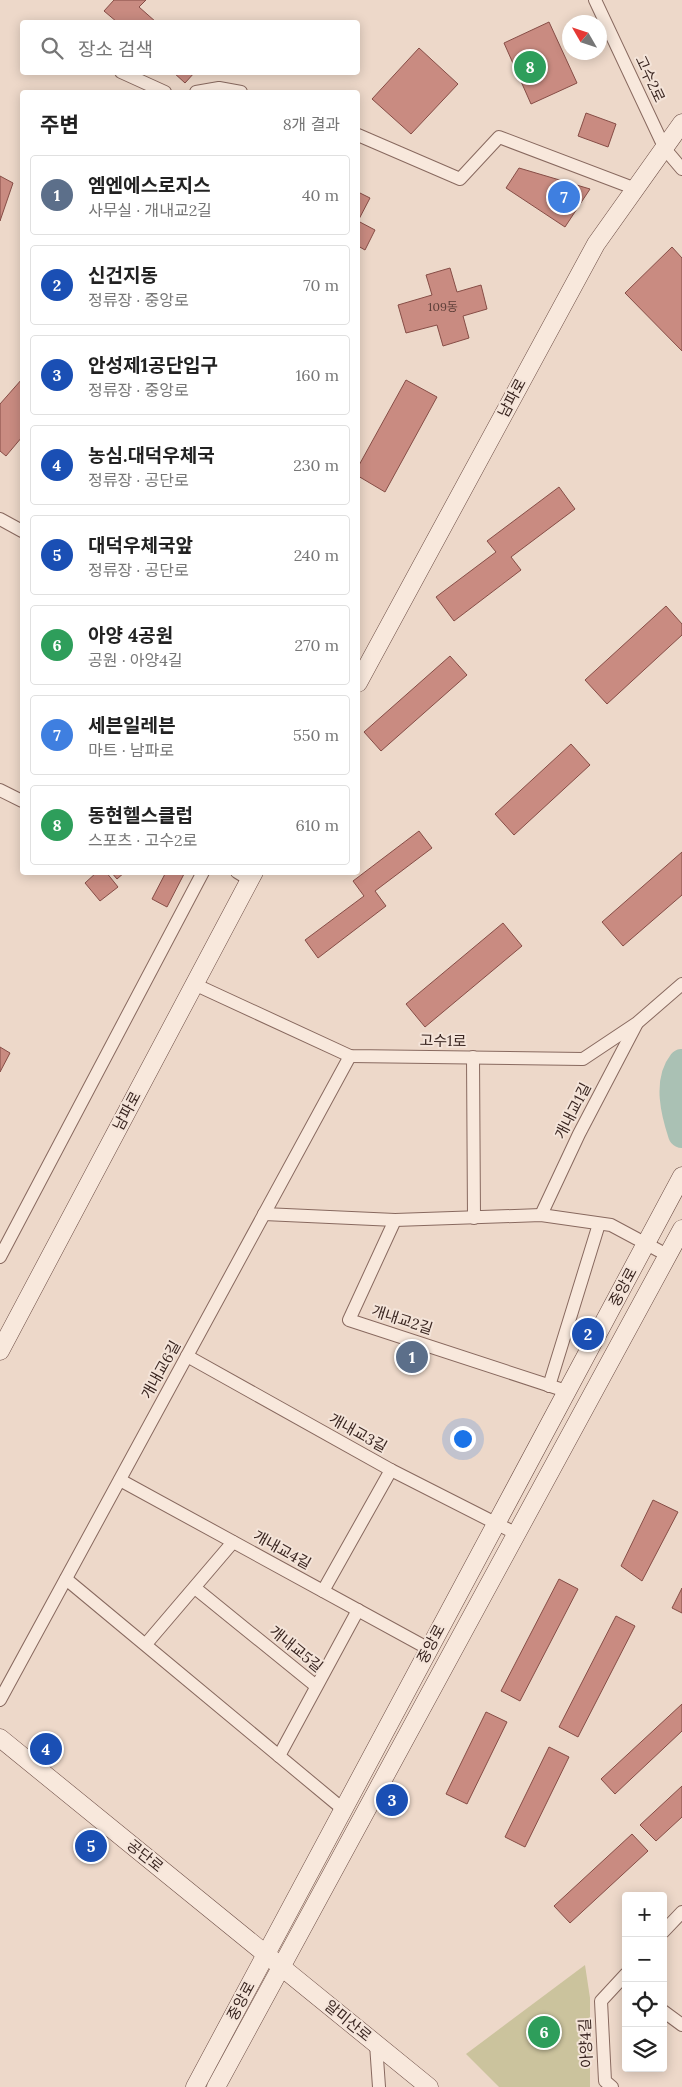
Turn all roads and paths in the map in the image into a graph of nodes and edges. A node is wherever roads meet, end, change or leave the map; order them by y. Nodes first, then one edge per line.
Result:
1 (595, 0) edge
2 (128, 75) edge
3 (161, 90) edge
4 (208, 90) edge
5 (230, 90) edge
6 (682, 124) edge
7 (360, 136) edge
8 (665, 149) junction
9 (682, 168) edge
10 (636, 189) junction
11 (0, 519) edge
12 (20, 530) edge
13 (360, 679) edge
14 (0, 790) edge
15 (20, 800) edge
16 (201, 875) edge
17 (247, 875) edge
18 (194, 984) junction
19 (682, 984) edge
20 (637, 1023) junction
21 (350, 1056) junction
22 (473, 1057) junction
23 (682, 1176) edge
24 (264, 1214) junction
25 (541, 1216) junction
26 (474, 1218) junction
27 (395, 1220) junction
28 (599, 1224) junction
29 (682, 1229) edge
30 (646, 1244) junction
31 (674, 1252) edge
32 (0, 1256) edge
33 (0, 1351) edge
34 (187, 1356) junction
35 (549, 1386) junction
36 (566, 1391) junction
37 (391, 1470) junction
38 (120, 1480) junction
39 (495, 1523) junction
40 (517, 1534) junction
41 (234, 1542) junction
42 (66, 1579) junction
43 (194, 1588) junction
44 (323, 1591) junction
45 (358, 1610) junction
46 (146, 1644) junction
47 (429, 1649) junction
48 (316, 1686) junction
49 (0, 1700) edge
50 (0, 1738) edge
51 (279, 1756) junction
52 (344, 1810) junction
53 (682, 1912) edge
54 (667, 1928) edge
55 (266, 1955) junction
56 (281, 1967) junction
57 (622, 1980) edge
58 (667, 2014) edge
59 (682, 2025) edge
60 (376, 2044) junction
61 (195, 2087) edge
62 (216, 2087) edge
63 (379, 2087) edge
64 (429, 2087) edge
65 (612, 2087) edge

1 - 8 street, 고수2로
2 - 3 street
4 - 5 street
6 - 8 main road, 남파로
7 - 10 street
8 - 9 street, 고수2로
8 - 10 main road, 남파로
10 - 13 main road, 남파로
11 - 12 street
14 - 15 street
16 - 32 street
17 - 18 main road, 남파로
18 - 21 street, 고수1로
18 - 33 main road, 남파로
19 - 20 street, 고수1로
20 - 22 street, 고수1로
20 - 25 street, 개내교1길
21 - 22 street, 고수1로
21 - 24 street, 개내교6길
22 - 26 street
23 - 30 main road, 중앙로
24 - 27 street
24 - 34 street, 개내교6길
25 - 26 street
25 - 28 street
26 - 27 street
27 - 35 street, 개내교2길
28 - 30 street
28 - 35 street
29 - 31 main road, 중앙로
30 - 31 street
30 - 36 main road, 중앙로
31 - 40 main road, 중앙로
34 - 37 street, 개내교3길
34 - 38 street, 개내교6길
35 - 36 street, 개내교2길
36 - 39 main road, 중앙로
37 - 39 street, 개내교3길
37 - 44 street
38 - 41 street, 개내교4길
38 - 42 street, 개내교6길
39 - 40 street, 개내교3길
39 - 47 main road, 중앙로
40 - 56 main road, 중앙로
41 - 43 street
41 - 44 street, 개내교4길
42 - 46 street
42 - 49 street, 개내교6길
43 - 46 street
43 - 48 street, 개내교5길
44 - 45 street, 개내교4길
45 - 47 street, 개내교4길
45 - 48 street
46 - 51 street
47 - 52 main road, 중앙로
48 - 51 street, 개내교5길
50 - 55 main road, 공단로
51 - 52 street
52 - 55 main road, 중앙로
53 - 54 street
55 - 56 main road, 알미산로
55 - 61 main road, 중앙로
56 - 60 main road, 알미산로
56 - 62 main road, 중앙로
57 - 65 street, 아양4길
58 - 59 street
60 - 63 street
60 - 64 main road, 알미산로

